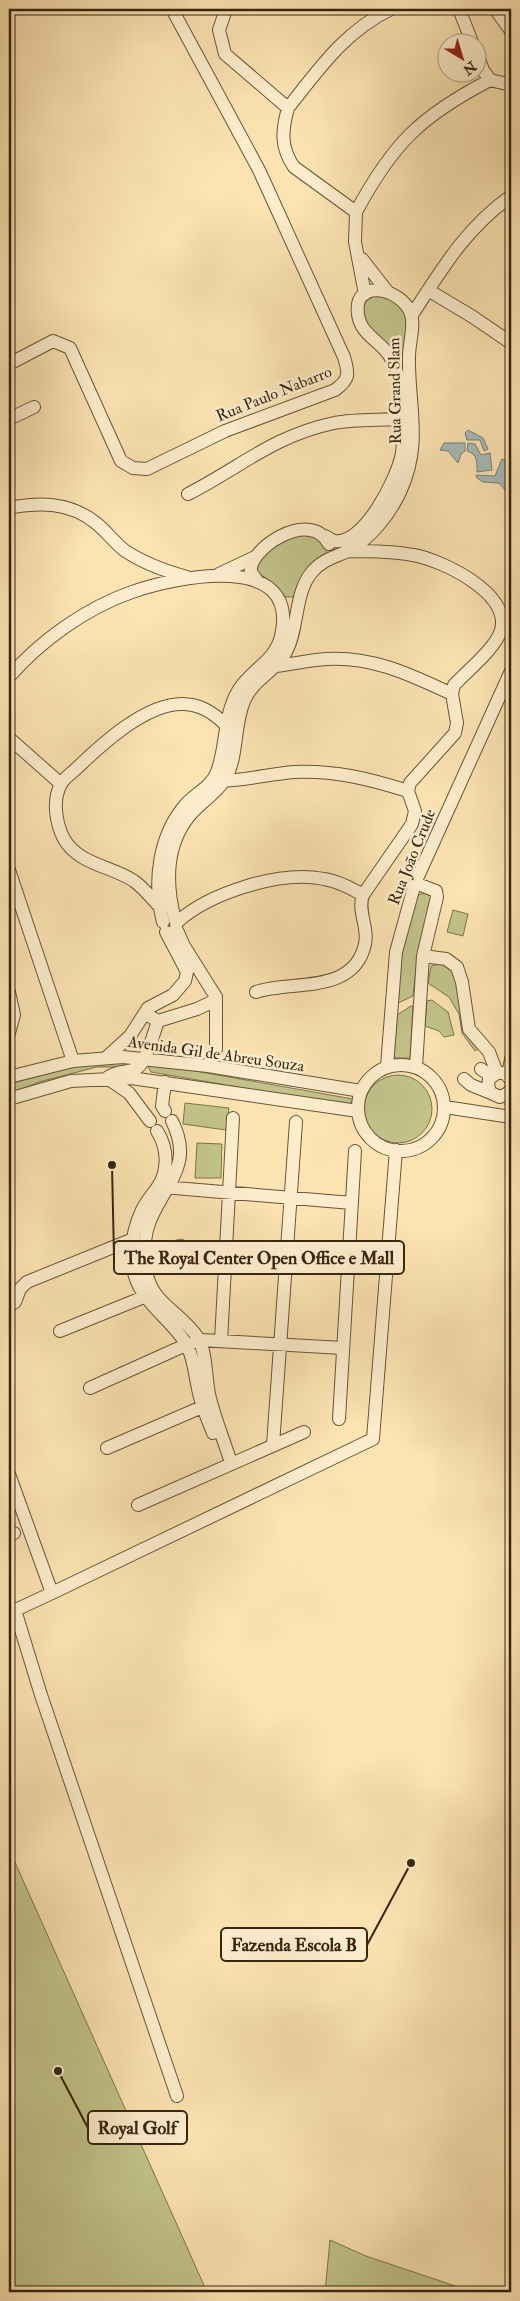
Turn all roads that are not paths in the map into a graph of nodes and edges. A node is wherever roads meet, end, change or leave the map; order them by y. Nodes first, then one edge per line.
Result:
1 (172, 9) edge
2 (226, 9) edge
3 (391, 9) edge
4 (460, 9) edge
5 (495, 9) edge
6 (511, 31) edge
7 (468, 32) edge
8 (488, 77) edge
9 (490, 80) junction
10 (511, 85) edge
11 (288, 108) junction
12 (511, 196) edge
13 (356, 212) junction
14 (357, 250) junction
15 (428, 290) junction
16 (387, 291) junction
17 (365, 294) junction
18 (412, 315) junction
19 (511, 343) edge
20 (409, 355) junction
21 (391, 358) junction
22 (9, 364) edge
23 (34, 407) dead end
24 (409, 418) junction
25 (9, 419) edge
26 (188, 494) dead end
27 (9, 508) edge
28 (325, 536) junction
29 (367, 536) junction
30 (348, 551) junction
31 (394, 552) junction
32 (256, 557) junction
33 (331, 558) junction
34 (138, 559) junction
35 (215, 576) junction
36 (187, 577) junction
37 (258, 582) junction
38 (146, 587) junction
39 (301, 598) junction
40 (280, 604) junction
41 (271, 665) junction
42 (511, 671) edge
43 (9, 677) edge
44 (452, 694) junction
45 (225, 724) junction
46 (9, 738) edge
47 (218, 781) junction
48 (61, 784) junction
49 (408, 791) junction
50 (9, 870) edge
51 (415, 883) junction
52 (363, 895) junction
53 (159, 906) junction
54 (171, 925) junction
55 (423, 956) junction
56 (9, 992) edge
57 (256, 992) dead end
58 (216, 1000) junction
59 (144, 1012) junction
60 (158, 1021) junction
61 (10, 1031) edge
62 (106, 1057) junction
63 (144, 1058) junction
64 (511, 1059) edge
65 (73, 1061) junction
66 (208, 1066) junction
67 (387, 1066) junction
68 (416, 1066) junction
69 (498, 1075) edge
70 (9, 1077) edge
71 (107, 1078) junction
72 (464, 1079) dead end
73 (165, 1082) junction
74 (511, 1089) edge
75 (361, 1091) junction
76 (501, 1096) edge
77 (9, 1099) edge
78 (445, 1107) junction
79 (358, 1111) junction
80 (511, 1117) edge
81 (233, 1118) dead end
82 (296, 1122) dead end
83 (396, 1150) junction
84 (355, 1151) dead end
85 (164, 1187) junction
86 (229, 1194) junction
87 (291, 1200) junction
88 (352, 1203) junction
89 (133, 1238) junction
90 (144, 1297) junction
91 (9, 1306) edge
92 (60, 1331) dead end
93 (200, 1340) junction
94 (221, 1341) junction
95 (187, 1344) junction
96 (281, 1345) junction
97 (343, 1348) junction
98 (90, 1388) dead end
99 (207, 1404) junction
100 (339, 1419) dead end
101 (304, 1432) dead end
102 (273, 1445) junction
103 (107, 1448) dead end
104 (228, 1464) junction
105 (9, 1474) edge
106 (138, 1505) dead end
107 (52, 1593) junction
108 (12, 1612) edge
109 (177, 2096) dead end

1 - 22 street, Rua Paulo Nabarro
2 - 11 street
3 - 11 street
4 - 7 street
5 - 6 street
8 - 9 street
9 - 10 street
9 - 13 street
11 - 13 street
12 - 15 street
13 - 14 street
14 - 16 street, Rua Grand Slam
14 - 17 street
15 - 18 street
15 - 19 street
16 - 17 street
16 - 18 street, Rua Grand Slam
17 - 21 street, Rua Grand Slam
18 - 20 street, Rua Grand Slam
20 - 21 street
20 - 24 street, Rua Grand Slam
21 - 24 street, Rua Grand Slam
23 - 25 street
24 - 26 street
24 - 28 street, Rua Grand Slam
24 - 29 street, Rua Grand Slam
27 - 34 street
28 - 32 street
28 - 33 street
29 - 30 street, Rua Grand Slam
29 - 31 street
30 - 31 street
30 - 33 street, Rua Grand Slam
31 - 44 street
32 - 35 street
32 - 37 street
33 - 39 street, Rua Grand Slam
34 - 36 street
34 - 38 street
35 - 36 street
35 - 37 street
36 - 38 street
37 - 40 street
38 - 43 street
39 - 40 street
39 - 41 street, Rua Grand Slam
40 - 41 street, Rua Grand Slam
41 - 44 street
41 - 45 street, Rua Grand Slam
41 - 47 street, Rua Grand Slam
42 - 51 street, Rua João Crude
44 - 49 street
45 - 47 street, Rua Grand Slam
45 - 48 street
46 - 48 street
47 - 49 street
47 - 53 street, Rua Grand Slam
47 - 54 street, Rua Grand Slam
48 - 53 street
49 - 52 street
50 - 65 street
51 - 55 street
51 - 67 street, Rua João Crude
52 - 54 street
52 - 57 street
53 - 54 street, Rua Grand Slam
54 - 58 street, Rua Grand Slam
54 - 59 street, Rua Grand Slam
55 - 68 street
55 - 69 street
56 - 61 street
58 - 60 street
58 - 66 street, Rua Grand Slam
59 - 60 street
59 - 62 street
60 - 63 street
62 - 63 street, Avenida Gil de Abreu Souza
62 - 65 street, Avenida Gil de Abreu Souza
63 - 66 street, Avenida Gil de Abreu Souza
63 - 71 street
64 - 69 street
65 - 70 street, Avenida Gil de Abreu Souza
66 - 75 street, Avenida Gil de Abreu Souza
67 - 68 street
67 - 75 street
68 - 78 street
69 - 76 street
71 - 73 street
71 - 77 street
71 - 85 street
72 - 76 street
73 - 79 street
73 - 85 street
74 - 76 street
75 - 79 street
78 - 80 street
78 - 83 street
79 - 83 street
81 - 86 street
82 - 87 street
83 - 107 street
84 - 88 street
85 - 86 street
85 - 89 street
85 - 93 street
86 - 87 street
86 - 94 street
87 - 88 street
87 - 96 street
88 - 97 street
89 - 90 street
89 - 91 street
90 - 92 street
90 - 95 street
93 - 94 street
93 - 95 street
93 - 99 street
94 - 96 street
95 - 98 street
95 - 99 street
96 - 97 street
96 - 102 street
97 - 100 street
99 - 103 street
99 - 104 street
101 - 102 street
102 - 104 street
104 - 106 street
105 - 107 street
107 - 108 street
108 - 109 street

